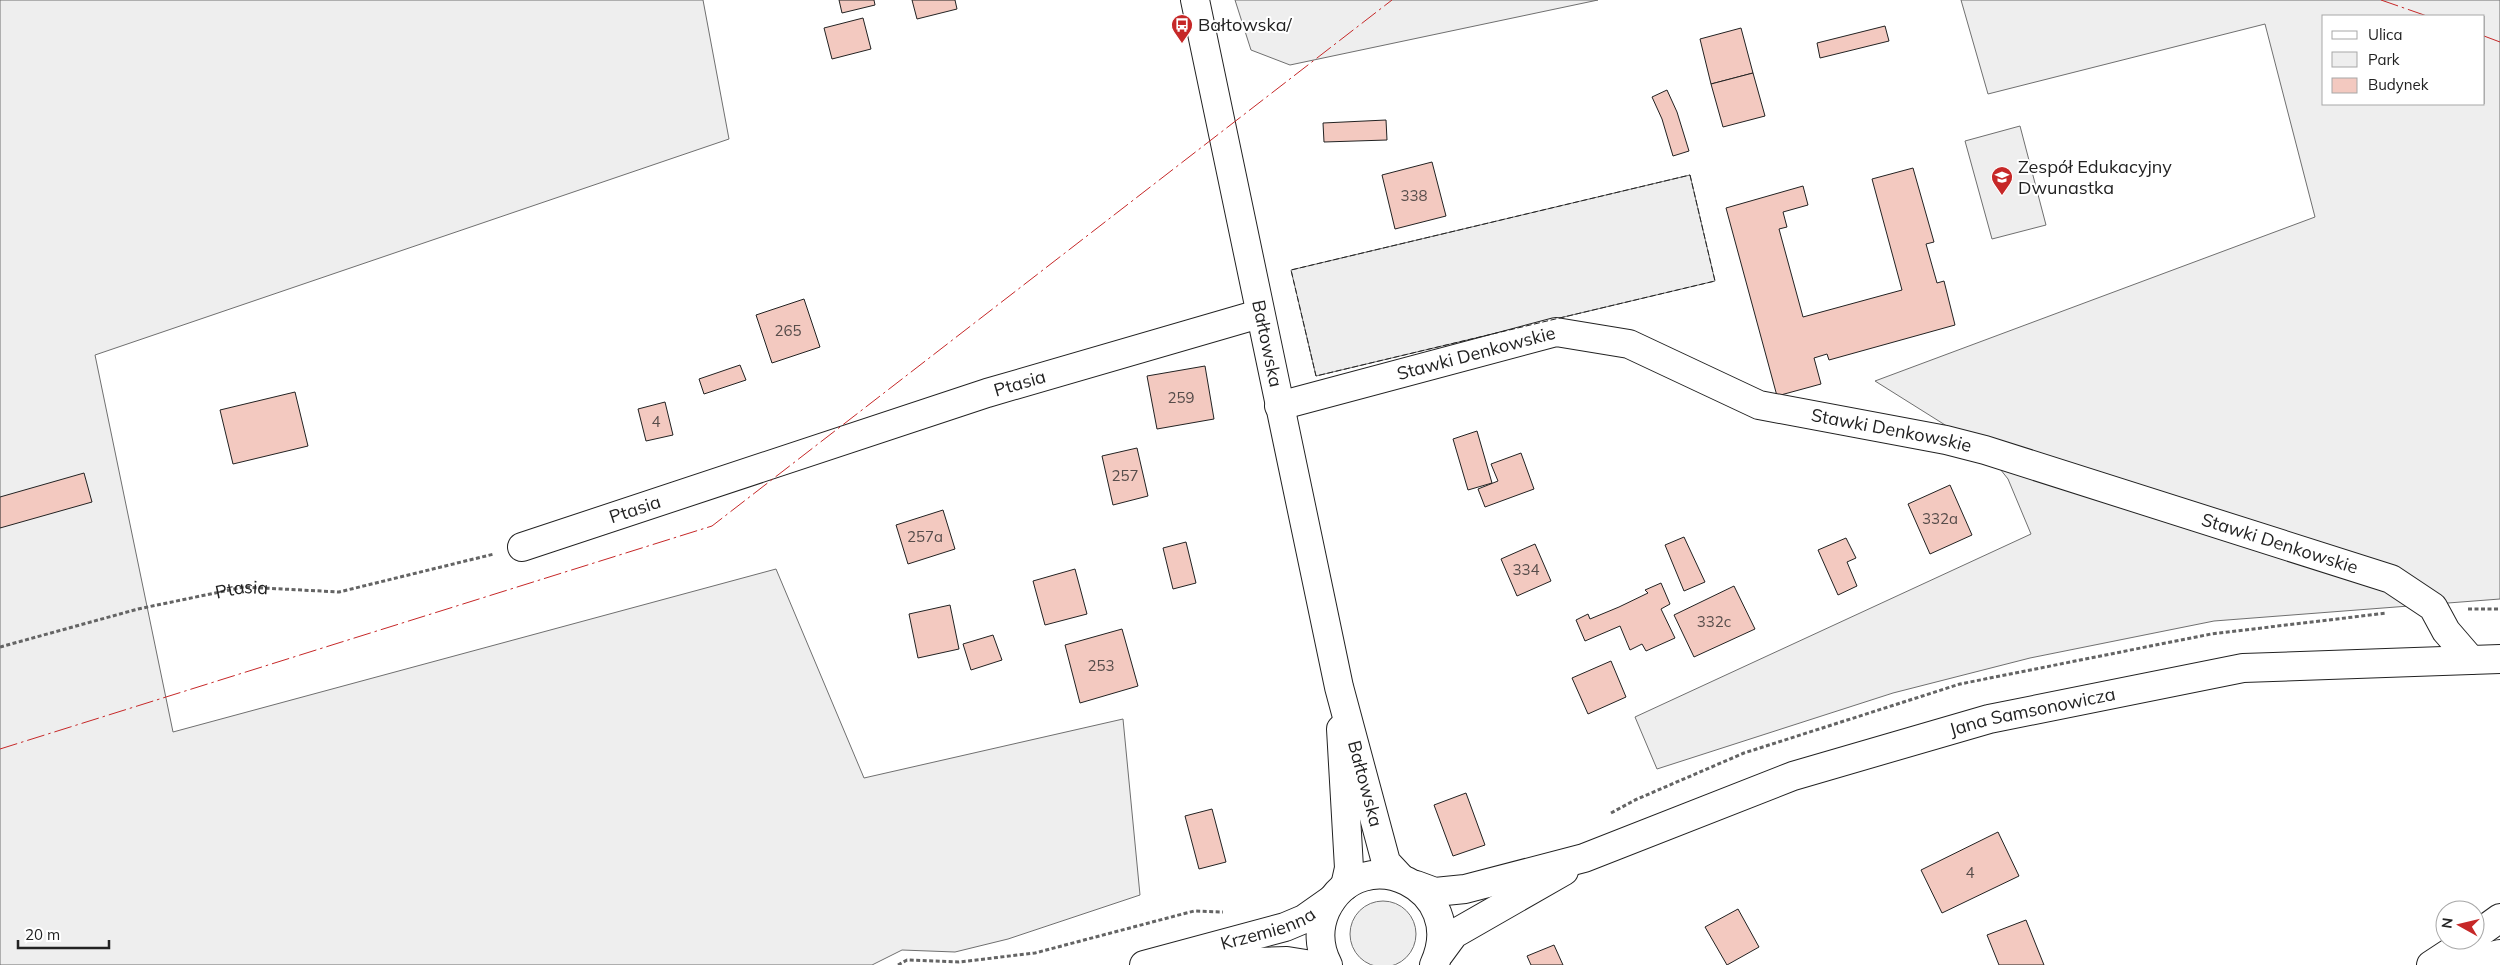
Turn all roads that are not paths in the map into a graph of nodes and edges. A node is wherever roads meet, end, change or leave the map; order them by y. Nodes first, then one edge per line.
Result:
1 (1195, 0) edge
2 (1259, 314) junction
3 (1279, 406) junction
4 (522, 547) road end
5 (2500, 659) edge
6 (2471, 660) junction
7 (1339, 687) junction
8 (1584, 858) junction
9 (1408, 881) junction
10 (1338, 893) junction
11 (2500, 918) edge
12 (2485, 929) edge
13 (2454, 950) edge
14 (2500, 954) edge
15 (1170, 959) junction
16 (1437, 959) edge
17 (1144, 965) edge
18 (1312, 965) edge
19 (1328, 965) edge
20 (2431, 965) edge
21 (2453, 965) edge

1 - 2 main road, Bałtowska
2 - 3 main road, Bałtowska
2 - 4 main road, Ptasia
3 - 6 main road, Stawki Denkowskie
3 - 7 main road, Bałtowska
5 - 6 main road, Jana Samsonowicza
6 - 8 main road, Jana Samsonowicza
7 - 9 main road, Bałtowska
7 - 10 main road, Bałtowska
8 - 9 main road, Jana Samsonowicza
8 - 16 main road, Jana Samsonowicza
9 - 10 main road, Krzemienna
9 - 16 main road, Bałtowska
10 - 15 main road, Krzemienna
10 - 19 main road, Bałtowska
11 - 12 main road
13 - 20 main road
14 - 21 main road
15 - 17 main road, Krzemienna
15 - 18 main road, Krzemienna

